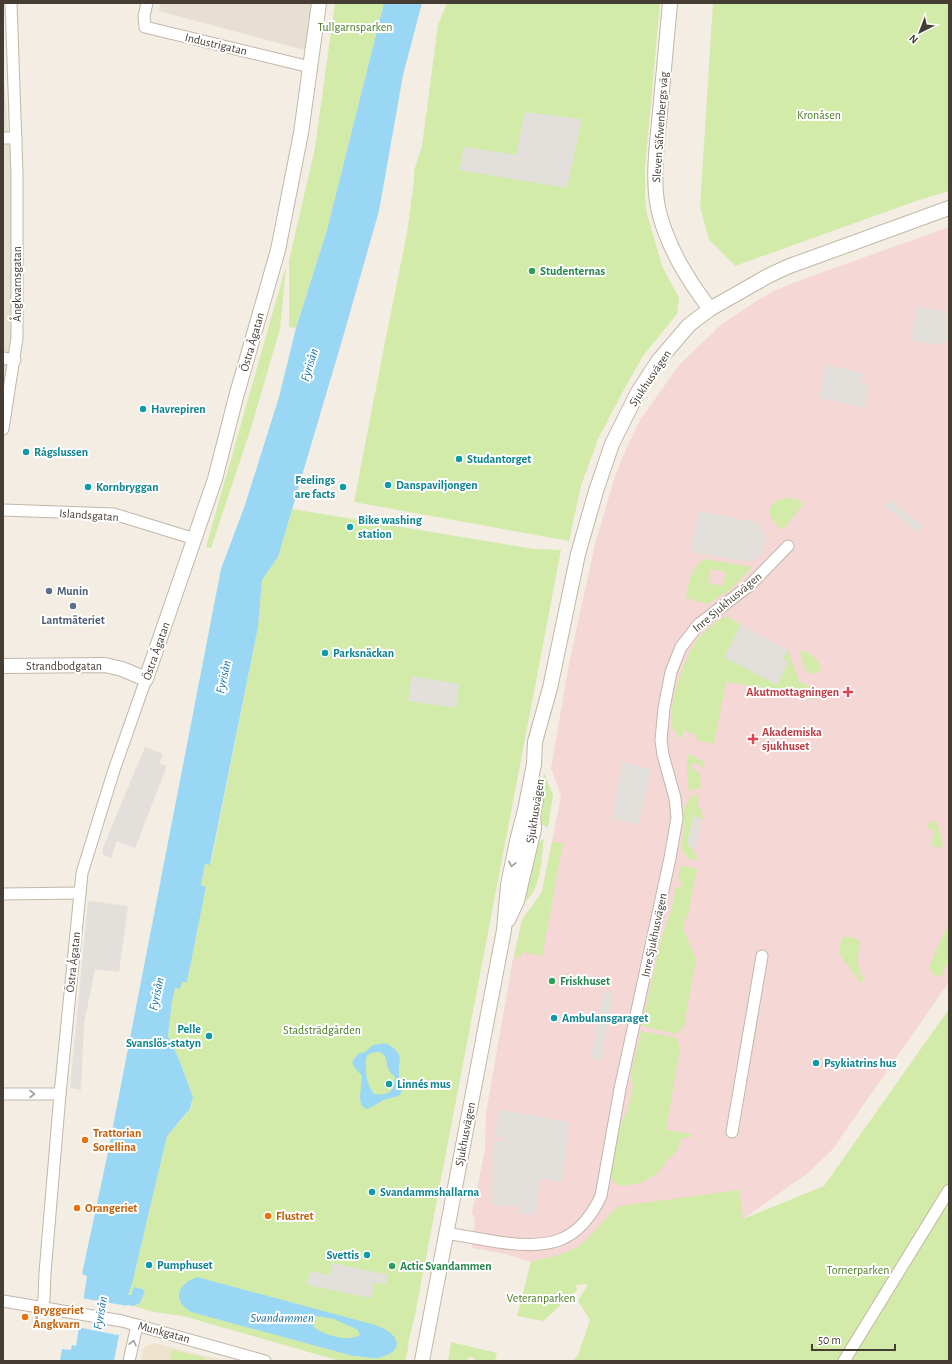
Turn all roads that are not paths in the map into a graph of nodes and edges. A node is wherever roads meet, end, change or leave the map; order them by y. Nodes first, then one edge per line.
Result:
1 (11, 3) edge
2 (147, 3) edge
3 (319, 3) edge
4 (670, 3) edge
5 (310, 67) junction
6 (3, 138) edge
7 (16, 138) junction
8 (949, 208) edge
9 (710, 309) junction
10 (3, 358) edge
11 (14, 360) junction
12 (3, 429) edge
13 (3, 510) edge
14 (195, 539) junction
15 (788, 546) dead end
16 (3, 666) edge
17 (146, 679) junction
18 (80, 893) junction
19 (3, 894) edge
20 (762, 956) dead end
21 (3, 1094) edge
22 (60, 1094) junction
23 (732, 1132) dead end
24 (949, 1190) edge
25 (446, 1233) junction
26 (3, 1300) edge
27 (42, 1307) junction
28 (137, 1325) junction
29 (242, 1357) edge
30 (129, 1361) edge
31 (265, 1361) edge
32 (422, 1361) edge
33 (844, 1361) edge

1 - 7 street, Ångkvarnsgatan
2 - 5 street, Industrigatan
3 - 5 street, Östra Ågatan
4 - 9 street, Sleven Säfwenbergs väg
5 - 14 street, Östra Ågatan
6 - 7 street
7 - 11 street, Ångkvarnsgatan
8 - 9 street, Sjukhusvägen
9 - 25 street, Sjukhusvägen
10 - 11 street
11 - 12 street, Ångkvarnsgatan
13 - 14 street, Islandsgatan
14 - 17 street, Östra Ågatan
15 - 25 street, Inre Sjukhusvägen
16 - 17 street, Strandbodgatan
17 - 18 street, Östra Ågatan
18 - 19 street
18 - 22 street, Östra Ågatan
20 - 23 street
21 -> 22 street
22 - 27 street, Östra Ågatan
24 - 33 street
25 - 32 street, Sjukhusvägen
26 - 27 street, Munkgatan
27 - 28 street, Munkgatan
28 - 29 street, Munkgatan
30 -> 28 street
29 - 31 street, Munkgatan

